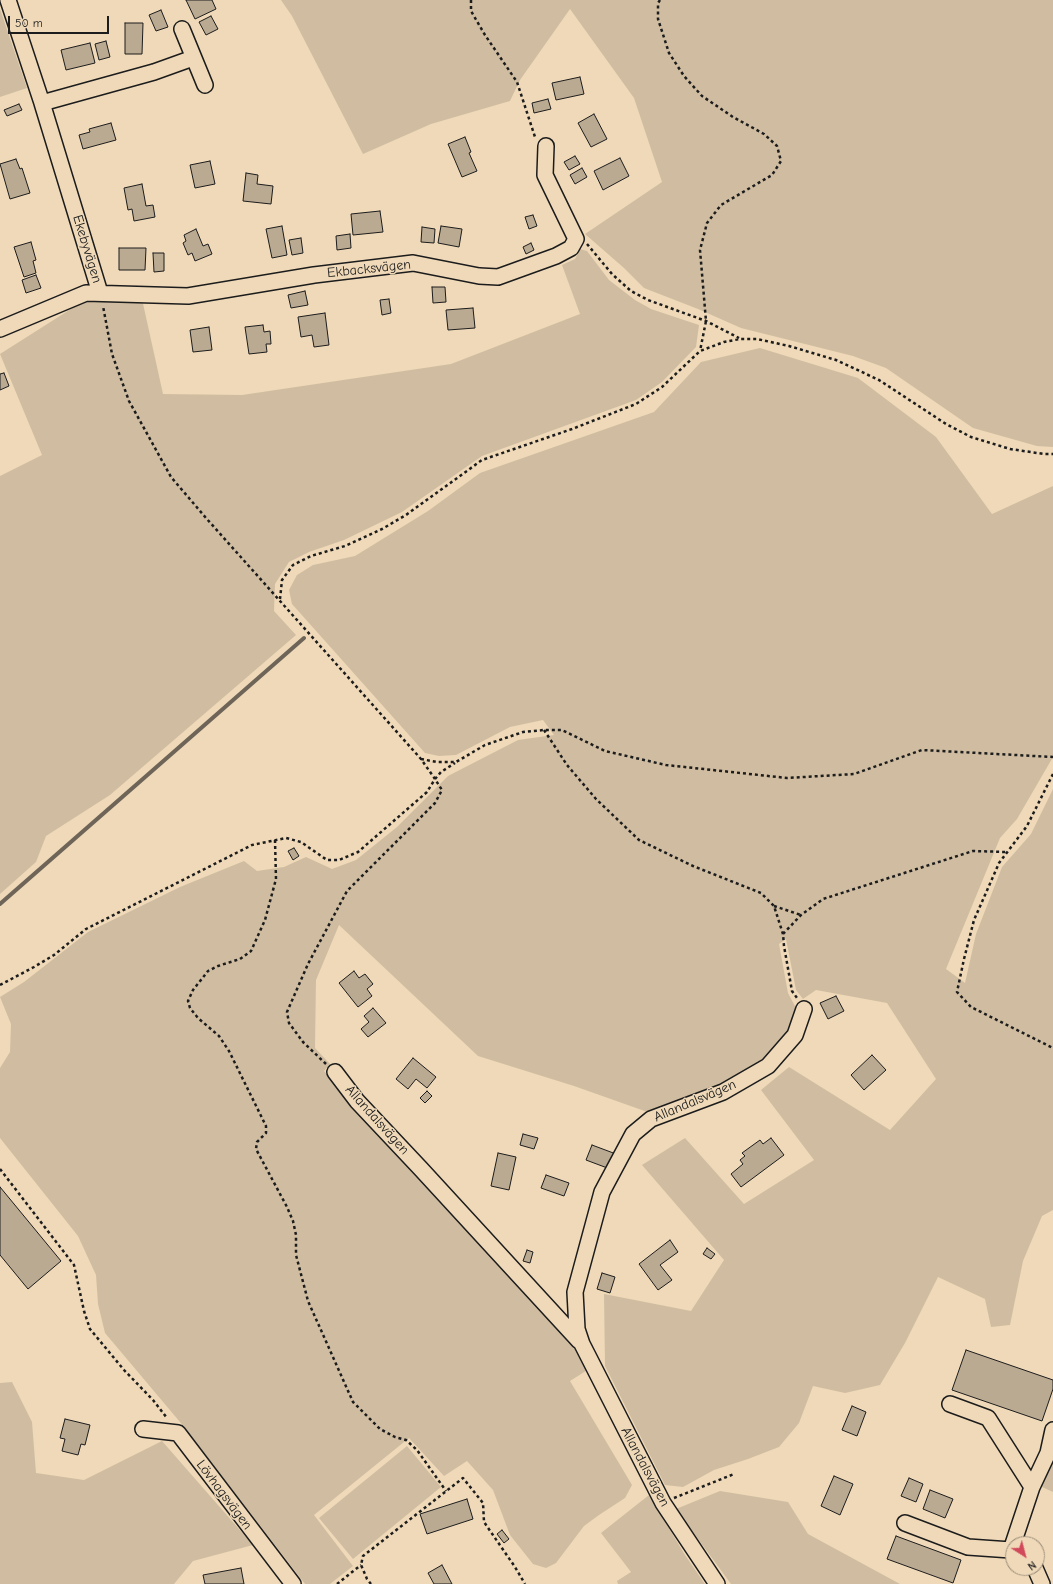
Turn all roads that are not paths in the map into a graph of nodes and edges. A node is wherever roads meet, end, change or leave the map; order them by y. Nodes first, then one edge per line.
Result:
1 (8, 0) edge
2 (182, 29) dead end
3 (193, 58) junction
4 (205, 85) dead end
5 (42, 103) junction
6 (546, 146) road end
7 (100, 293) junction
8 (0, 329) edge
9 (804, 1009) road end
10 (335, 1072) road end
11 (582, 1344) junction
12 (950, 1404) dead end
13 (144, 1428) dead end
14 (1053, 1430) edge
15 (1032, 1487) junction
16 (905, 1523) dead end
17 (1016, 1536) edge
18 (1005, 1550) edge
19 (293, 1584) edge
20 (717, 1584) edge

1 - 5 street, Ekebyvägen
2 - 3 street
3 - 4 street
3 - 5 street
5 - 7 street, Ekebyvägen
6 - 7 street, Ekbacksvägen
7 - 8 street, Ekebyvägen
9 - 11 street, Allandalsvägen
10 - 11 street, Allandalsvägen
11 - 20 street, Allandalsvägen
12 - 15 street
13 - 19 street, Lövhagsvägen
14 - 15 street
15 - 17 street
16 - 18 street

